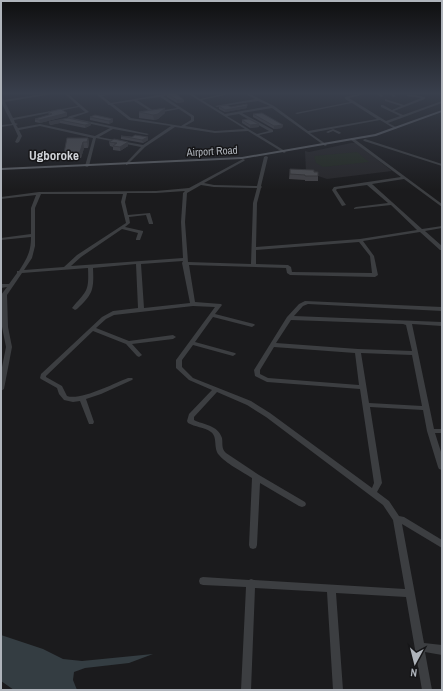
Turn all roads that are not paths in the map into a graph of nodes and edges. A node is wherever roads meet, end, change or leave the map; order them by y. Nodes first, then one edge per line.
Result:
1 (16, 125) edge
2 (39, 125) edge
3 (41, 125) edge
4 (101, 125) edge
5 (170, 125) edge
6 (241, 125) edge
7 (262, 125) edge
8 (299, 125) edge
9 (346, 125) edge
10 (391, 125) edge
11 (404, 125) edge
12 (410, 125) edge
13 (174, 126) junction
14 (182, 127) joint
15 (113, 128) junction
16 (395, 128) junction
17 (18, 129) junction
18 (249, 130) junction
19 (321, 130) junction
20 (308, 132) junction
21 (339, 133) dead end
22 (147, 134) dead end
23 (256, 135) junction
24 (95, 137) junction
25 (358, 140) junction
26 (17, 142) dead end
27 (325, 145) junction
28 (144, 146) junction
29 (284, 152) junction
30 (266, 157) junction
31 (243, 160) junction
32 (193, 162) junction
33 (127, 164) junction
34 (442, 165) edge
35 (87, 166) junction
36 (1, 170) edge
37 (405, 178) junction
38 (202, 184) junction
39 (368, 184) junction
40 (260, 187) junction
41 (190, 189) junction
42 (125, 192) junction
43 (39, 193) junction
44 (1, 198) edge
45 (442, 202) edge
46 (392, 204) junction
47 (344, 205) dead end
48 (373, 206) junction
49 (442, 206) edge
50 (356, 208) dead end
51 (378, 212) dead end
52 (126, 216) junction
53 (151, 223) dead end
54 (442, 227) edge
55 (122, 228) junction
56 (422, 230) junction
57 (32, 235) junction
58 (1, 239) edge
59 (138, 239) dead end
60 (360, 240) junction
61 (254, 249) junction
62 (442, 249) edge
63 (185, 261) junction
64 (138, 263) junction
65 (253, 265) junction
66 (90, 266) junction
67 (66, 268) junction
68 (19, 272) junction
69 (11, 285) junction
70 (1, 286) edge
71 (193, 304) junction
72 (75, 308) dead end
73 (141, 309) junction
74 (442, 309) edge
75 (213, 315) junction
76 (289, 318) junction
77 (407, 322) junction
78 (252, 324) dead end
79 (442, 324) edge
80 (93, 329) junction
81 (172, 337) dead end
82 (128, 343) junction
83 (192, 343) junction
84 (272, 345) junction
85 (358, 351) junction
86 (414, 353) junction
87 (233, 354) dead end
88 (139, 355) dead end
89 (130, 379) dead end
90 (363, 387) junction
91 (1, 389) edge
92 (217, 389) junction
93 (82, 398) junction
94 (366, 405) junction
95 (426, 408) junction
96 (91, 422) dead end
97 (431, 430) junction
98 (442, 431) edge
99 (442, 467) edge
100 (256, 477) junction
101 (373, 493) junction
102 (302, 504) dead end
103 (397, 519) junction
104 (442, 544) edge
105 (253, 545) dead end
106 (204, 581) dead end
107 (251, 583) junction
108 (331, 588) junction
109 (409, 593) junction
110 (420, 647) junction
111 (442, 650) edge
112 (246, 690) edge
113 (338, 690) edge
114 (427, 690) edge

1 - 17 street
2 - 17 street
3 - 24 street
4 - 15 street
5 - 13 street
6 - 18 street
7 - 23 street
8 - 20 street
9 - 19 street
10 - 16 street
11 - 16 main road, Airport Road
12 - 25 main road, Airport Road
13 - 14 street
13 - 28 street
14 - 18 street
15 - 22 street
15 - 24 street
16 - 25 main road, Airport Road
17 - 26 street
18 - 23 street
19 - 20 street
19 - 21 street
20 - 27 street
23 - 29 street
24 - 28 street
24 - 35 street
25 - 27 main road, Airport Road
25 - 30 main road, Airport Road
25 - 34 street
25 - 37 street
25 - 45 street
27 - 29 main road, Airport Road
28 - 33 street
29 - 32 main road, Airport Road
30 - 31 main road, Airport Road
30 - 40 street
31 - 32 main road, Airport Road
31 - 38 street
32 - 33 main road, Airport Road
32 - 36 main road, Airport Road
33 - 35 main road, Airport Road
35 - 36 main road, Airport Road
37 - 39 street
37 - 49 street
38 - 40 street
38 - 41 street
39 - 46 street
39 - 47 street
40 - 61 street
41 - 42 street
41 - 63 street
42 - 43 street
42 - 52 street
43 - 44 street
43 - 57 street
46 - 48 street
46 - 56 street
48 - 50 street
48 - 51 street
52 - 53 street
52 - 55 street
54 - 56 street
55 - 59 street
55 - 67 street
56 - 60 street
56 - 62 street
57 - 58 street
57 - 68 street
60 - 61 street
60 - 65 street
61 - 65 street
63 - 64 street
63 - 65 street
63 - 71 street
64 - 66 street
64 - 73 street
66 - 67 street
66 - 72 street
67 - 68 street
68 - 69 street
69 - 70 street
69 - 91 street
71 - 73 street
71 - 75 street
73 - 80 street
74 - 76 street
75 - 78 street
75 - 83 street
76 - 77 street
76 - 84 street
77 - 79 street
77 - 86 street
80 - 82 street
80 - 93 street
81 - 82 street
82 - 88 street
83 - 87 street
83 - 92 street
84 - 85 street
84 - 90 street
85 - 86 street
85 - 90 street
86 - 95 street
89 - 93 street
90 - 94 street
92 - 100 street
92 - 101 street
93 - 96 street
94 - 95 street
94 - 101 street
95 - 97 street
97 - 98 street
97 - 99 street
100 - 102 street
100 - 105 street
101 - 103 street
103 - 104 street
103 - 109 street
106 - 107 street
107 - 108 street
107 - 112 street
108 - 109 street
108 - 113 street
109 - 110 street
110 - 111 street
110 - 114 street

